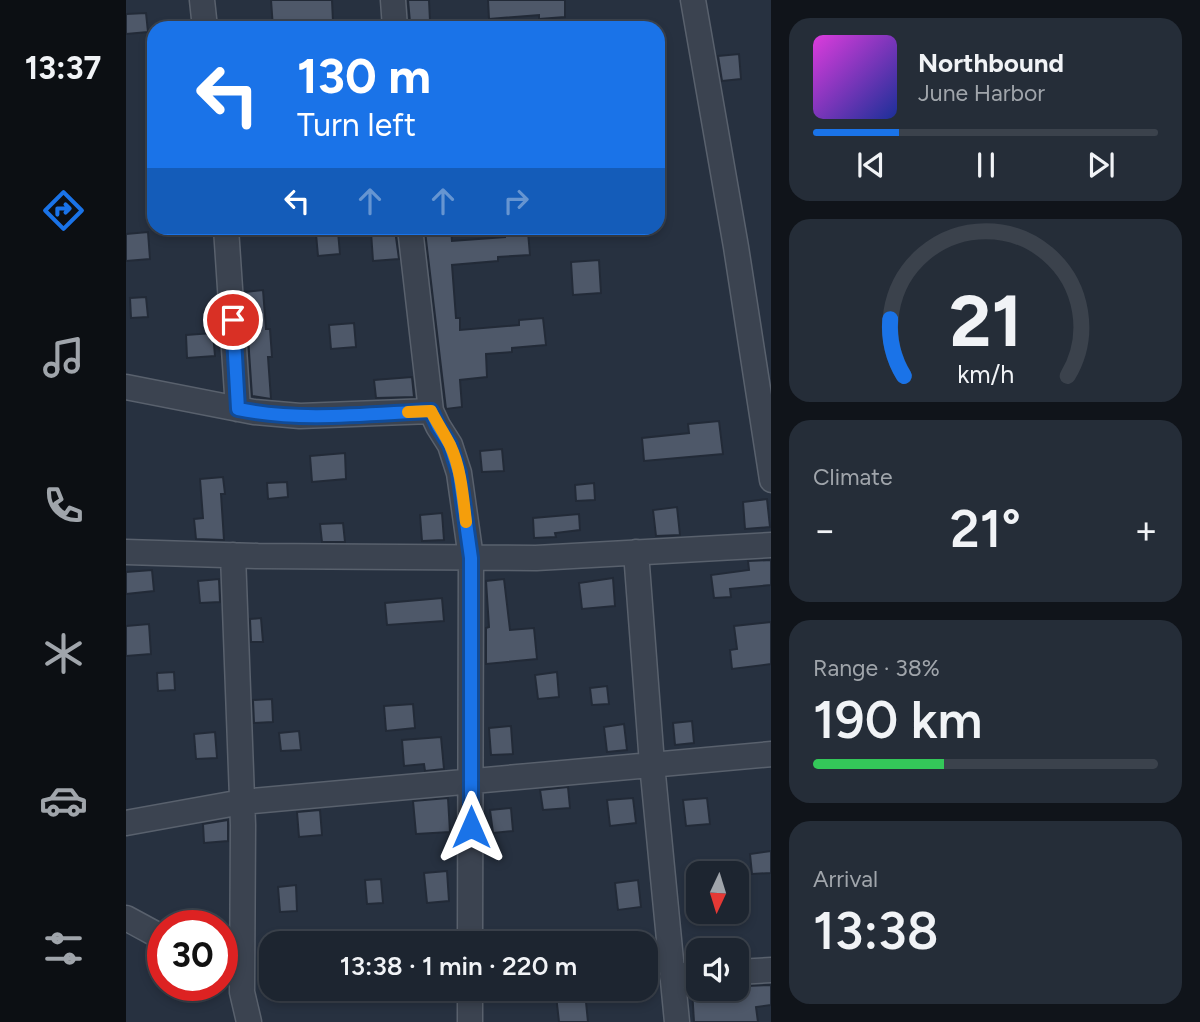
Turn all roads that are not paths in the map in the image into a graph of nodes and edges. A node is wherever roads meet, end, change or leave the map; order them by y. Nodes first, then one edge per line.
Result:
1 (202, 0) edge
2 (393, 0) edge
3 (693, 0) edge
4 (204, 21) edge
5 (394, 21) edge
6 (226, 235) edge
7 (411, 235) edge
8 (126, 387) edge
9 (238, 409) junction
10 (431, 411) junction
11 (771, 480) edge
12 (771, 545) edge
13 (126, 552) edge
14 (636, 552) junction
15 (233, 555) junction
16 (471, 558) junction
17 (771, 754) edge
18 (652, 764) junction
19 (471, 781) junction
20 (242, 802) junction
21 (126, 823) edge
22 (236, 910) edge
23 (126, 918) edge
24 (147, 929) edge
25 (470, 931) edge
26 (771, 970) edge
27 (749, 971) edge
28 (686, 975) edge
29 (672, 976) junction
30 (238, 999) edge
31 (470, 1001) edge
32 (249, 1022) edge
33 (470, 1022) edge
34 (677, 1022) edge

1 - 4 street
2 - 5 street
3 - 11 street
6 - 9 street
7 - 10 street
8 - 9 street
9 - 10 street
10 - 16 street
12 - 14 street
13 - 15 street
14 - 16 street
14 - 18 street
15 - 16 street
15 - 20 street
16 - 19 street
17 - 18 street
18 - 19 street
18 - 29 street
19 - 20 street
19 - 25 street
20 - 21 street
20 - 22 street
23 - 24 street
26 - 27 street
28 - 29 street
29 - 34 street
30 - 32 street
31 - 33 street

